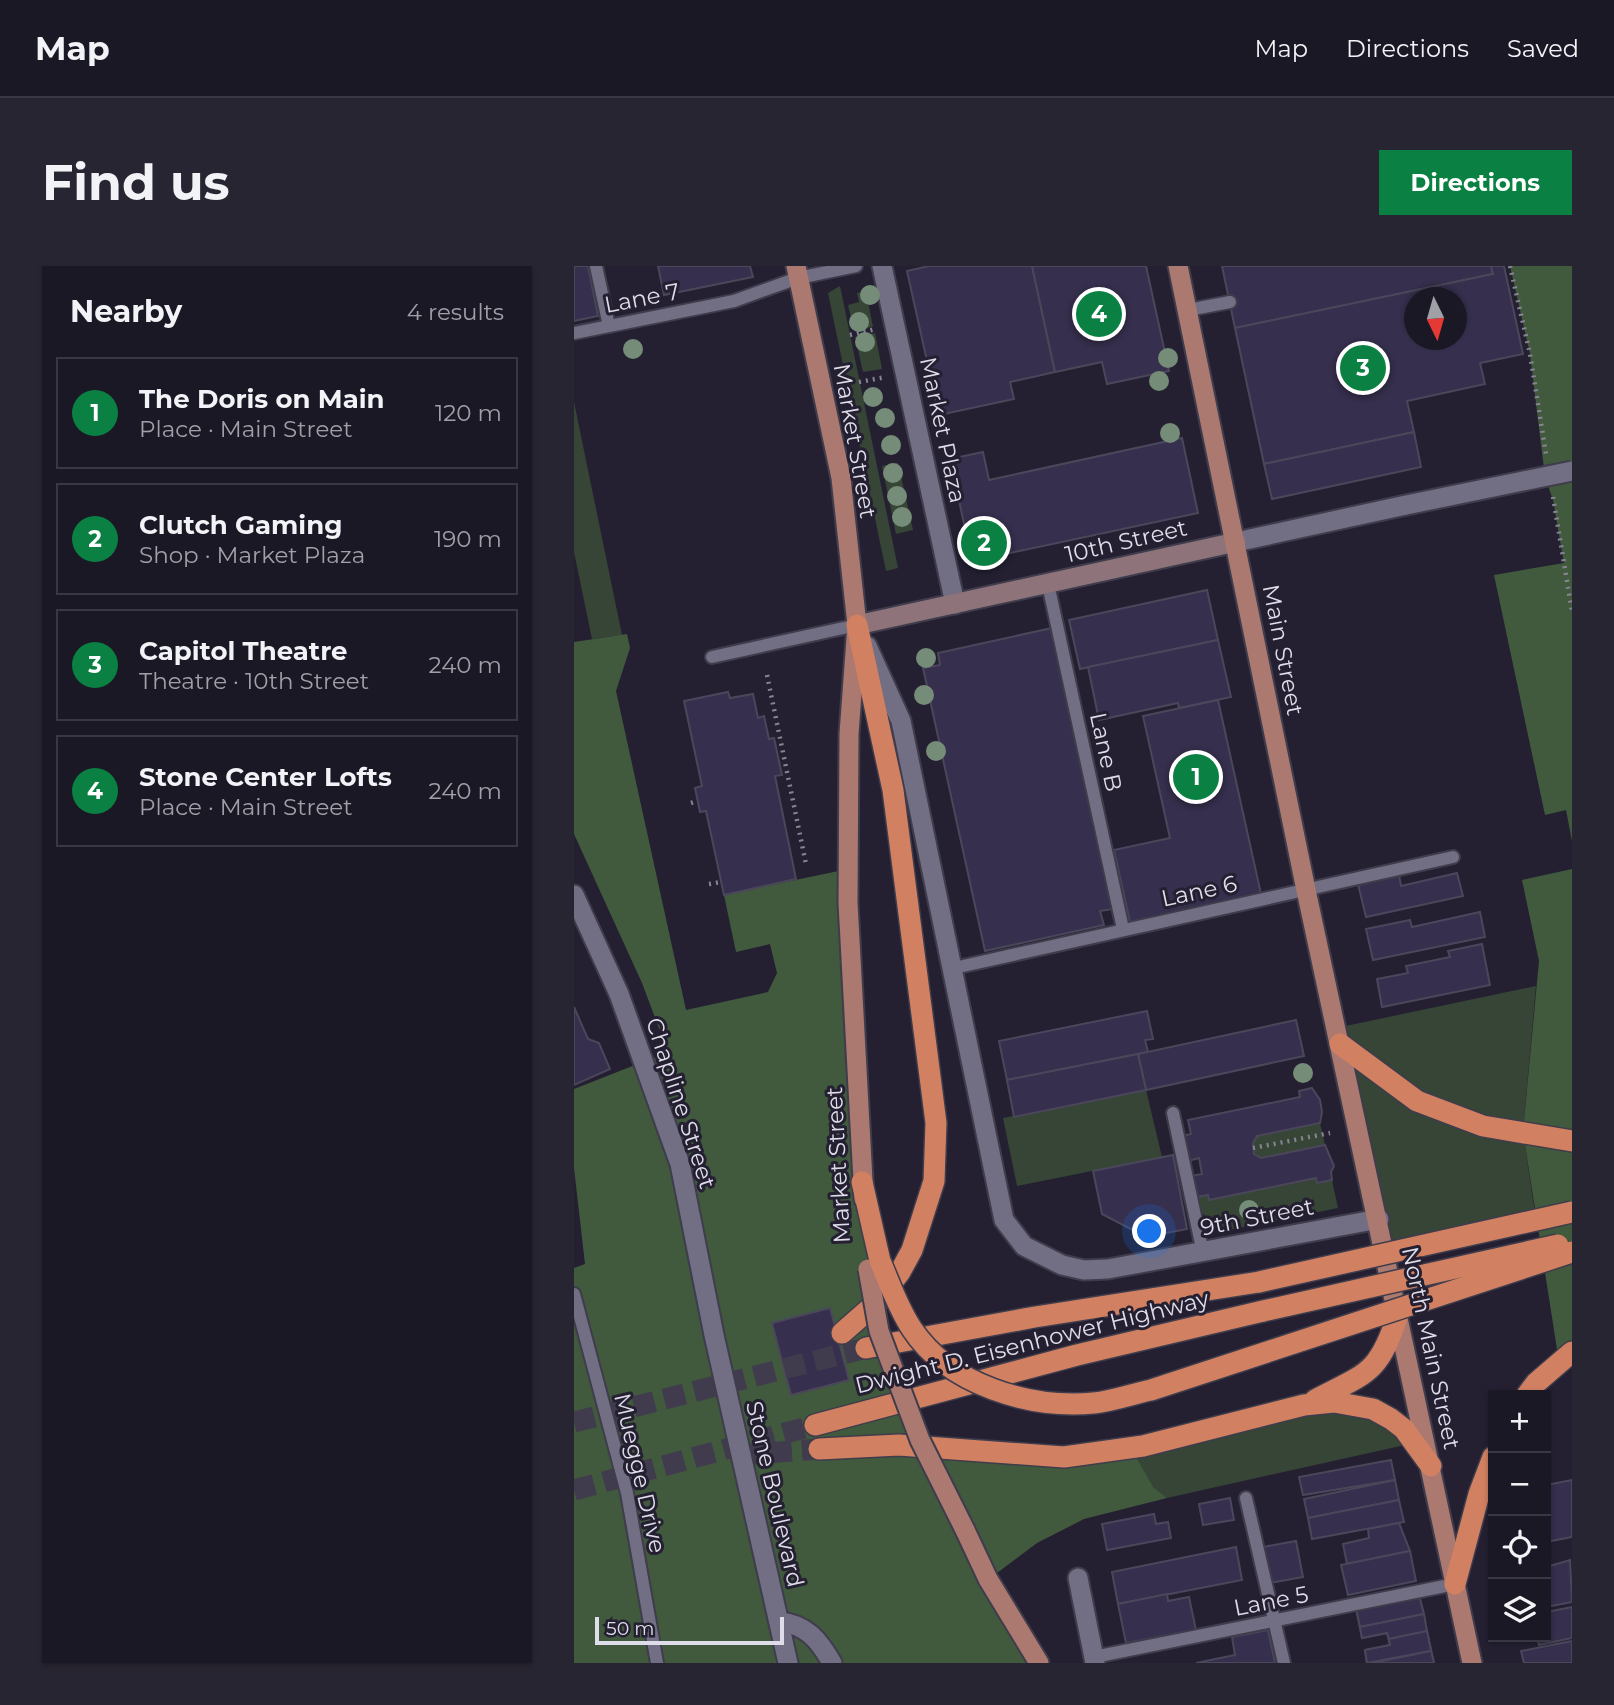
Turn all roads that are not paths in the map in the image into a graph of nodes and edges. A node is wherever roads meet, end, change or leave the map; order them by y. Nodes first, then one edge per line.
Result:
1 (596, 266) edge
2 (856, 266) edge
3 (882, 266) edge
4 (1178, 266) edge
5 (797, 272) edge
6 (1230, 302) dead end
7 (1188, 310) junction
8 (608, 326) junction
9 (574, 333) edge
10 (1572, 471) edge
11 (1236, 542) junction
12 (1048, 584) junction
13 (955, 604) junction
14 (857, 625) junction
15 (712, 656) dead end
16 (1453, 857) dead end
17 (1306, 890) junction
18 (574, 895) edge
19 (1123, 929) junction
20 (954, 968) junction
21 (1340, 1044) junction
22 (1173, 1113) dead end
23 (1572, 1141) edge
24 (862, 1182) joint
25 (1572, 1212) edge
26 (1379, 1219) junction
27 (1572, 1241) edge
28 (1572, 1252) edge
29 (1203, 1253) junction
30 (874, 1265) junction
31 (1062, 1265) joint
32 (574, 1294) edge
33 (1398, 1314) junction
34 (842, 1333) dead end
35 (714, 1335) joint
36 (866, 1348) tunnel mouth
37 (1572, 1352) edge
38 (1531, 1389) edge
39 (1304, 1405) junction
40 (815, 1425) tunnel mouth
41 (819, 1450) tunnel mouth
42 (1431, 1466) junction
43 (1488, 1470) edge
44 (1246, 1498) dead end
45 (1078, 1578) dead end
46 (1455, 1584) junction
47 (1275, 1621) junction
48 (779, 1622) junction
49 (1095, 1660) edge
50 (657, 1663) edge
51 (788, 1663) edge
52 (832, 1663) edge
53 (1039, 1663) edge
54 (1284, 1663) edge
55 (1472, 1663) edge

1 - 8 lane
2 - 5 lane, Lane 7
3 - 13 street, Market Plaza
4 - 7 main road, Main Street
5 - 8 lane, Lane 7
5 - 14 main road, Market Street
6 - 7 lane
7 - 11 main road, Main Street
8 - 9 lane, Lane 7
10 - 11 street, 10th Street, bridge
11 - 12 main road, 10th Street
11 - 17 main road, Main Street
12 - 13 main road, 10th Street
12 - 19 lane, Lane B
13 - 14 main road, 10th Street
14 - 15 lane
14 - 20 street, Market Street
14 - 24 main road, Market Street
14 - 34 highway
16 - 17 lane, Lane 6
17 - 19 lane, Lane 6
17 - 21 main road, Main Street
18 - 35 street, Chapline Street
19 - 20 lane, Lane 6
20 - 31 street, Market Street
21 - 23 highway
21 - 26 main road, North Main Street
22 - 29 lane
24 - 30 highway
25 - 36 highway, Dwight D. Eisenhower Highway, bridge
26 - 29 street, 9th Street
26 - 33 main road, North Main Street
27 - 40 highway, Dwight D. Eisenhower Highway, bridge
28 - 30 highway, bridge
29 - 31 street, 9th Street
30 - 53 main road, Market Street, bridge
32 - 50 lane, Muegge Drive
33 - 39 highway
33 - 42 main road, North Main Street
35 - 48 street, Stone Boulevard
37 - 38 highway
39 - 41 highway
39 - 42 highway
42 - 46 main road, North Main Street
43 - 46 highway
44 - 47 lane
45 - 49 street
46 - 47 lane, Lane 5
46 - 55 main road, North Main Street
47 - 49 lane, Lane 5
47 - 54 lane
48 - 51 street, Stone Boulevard
48 - 52 street

